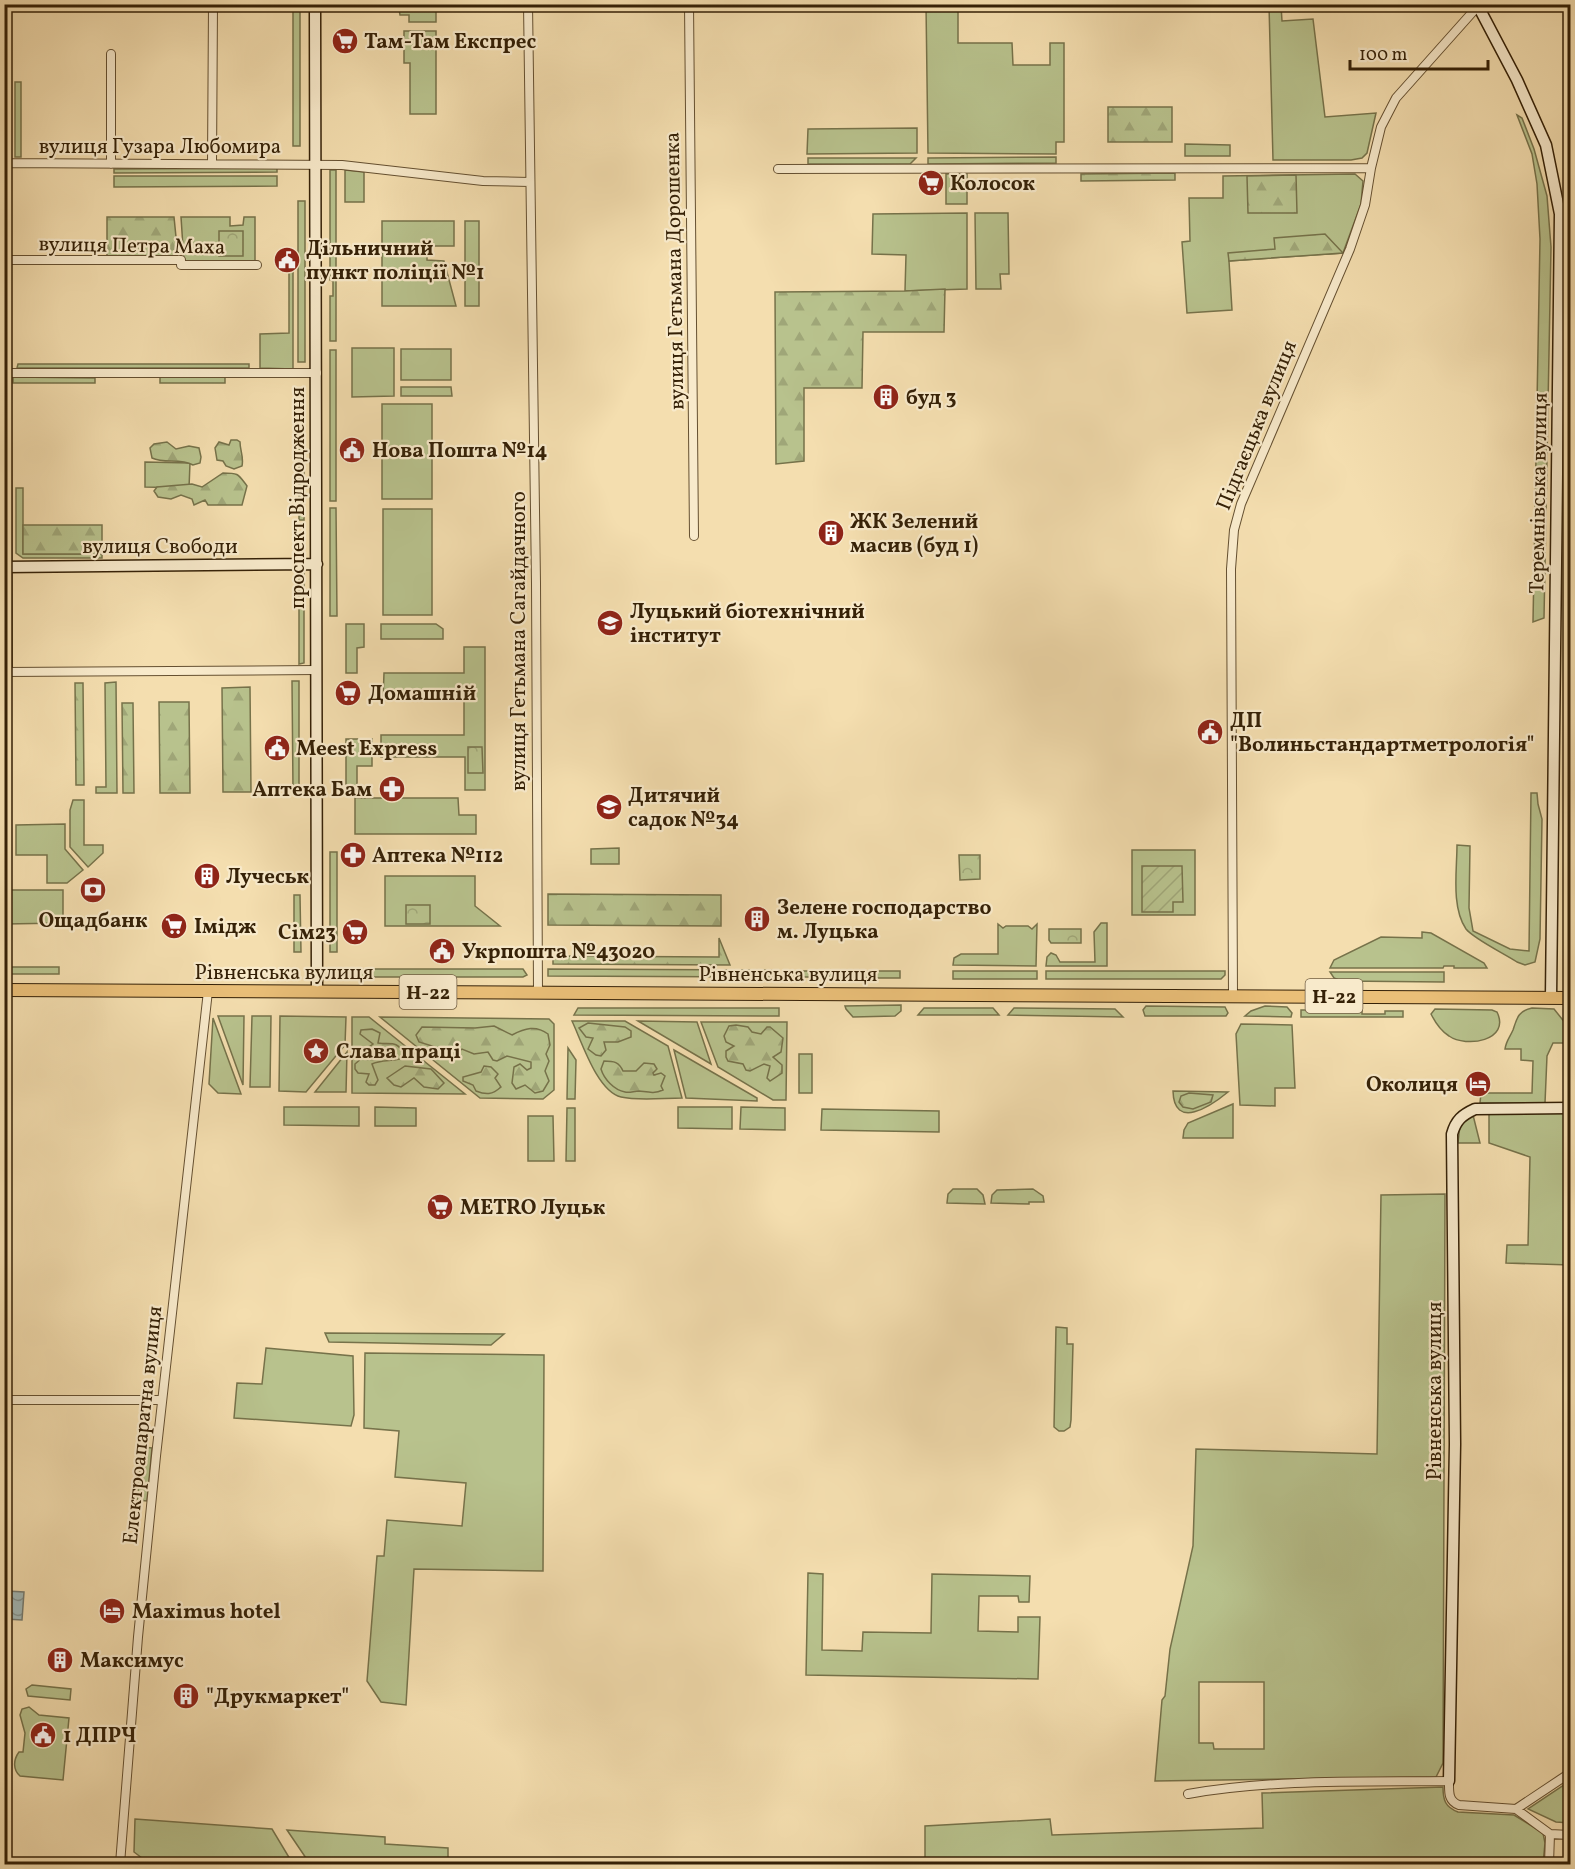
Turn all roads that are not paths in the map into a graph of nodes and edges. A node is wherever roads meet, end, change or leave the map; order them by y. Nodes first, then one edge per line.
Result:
1 (6, 4) edge
2 (213, 4) edge
3 (315, 4) edge
4 (528, 4) edge
5 (689, 4) edge
6 (1480, 5) edge
7 (111, 54) dead end
8 (5, 163) edge
9 (111, 164) junction
10 (212, 164) junction
11 (316, 165) junction
12 (1371, 168) junction
13 (778, 169) dead end
14 (530, 182) junction
15 (6, 260) junction
16 (257, 265) dead end
17 (6, 373) junction
18 (317, 373) junction
19 (694, 536) dead end
20 (317, 564) junction
21 (6, 567) edge
22 (317, 670) junction
23 (6, 672) edge
24 (4, 990) edge
25 (208, 991) junction
26 (317, 991) junction
27 (538, 992) junction
28 (1233, 996) junction
29 (1551, 997) junction
30 (1570, 998) edge
31 (1570, 1108) edge
32 (4, 1400) edge
33 (162, 1400) junction
34 (1570, 1773) edge
35 (1449, 1781) junction
36 (1188, 1794) dead end
37 (1516, 1809) junction
38 (1550, 1834) junction
39 (1570, 1834) edge
40 (119, 1864) edge
41 (162, 1864) edge
42 (1548, 1864) edge

1 - 8 street
2 - 10 street
3 - 11 street, проспект Відродження
4 - 14 street, вулиця Гетьмана Сагайдачного
5 - 19 street, вулиця Гетьмана Дорошенка
6 - 12 street, Підгаєцька вулиця
6 - 29 street, Теремнівська вулиця
7 - 9 street
8 - 9 street, вулиця Гузара Любомира
8 - 15 street
9 - 10 street, вулиця Гузара Любомира
10 - 11 street, вулиця Гузара Любомира
11 - 14 street
11 - 18 street, проспект Відродження
12 - 13 street
12 - 28 street, Підгаєцька вулиця
14 - 27 street, вулиця Гетьмана Сагайдачного
15 - 16 street, вулиця Петра Маха
15 - 17 street
17 - 18 street
17 - 21 street
18 - 20 street, проспект Відродження
20 - 21 street, вулиця Свободи
20 - 22 street, проспект Відродження
21 - 23 street
22 - 23 street
22 - 26 street, проспект Відродження
24 - 25 main road, Рівненська вулиця / Н-22
25 - 26 main road, Рівненська вулиця / Н-22
25 - 33 street, Електроапаратна вулиця
26 - 27 main road, Рівненська вулиця / Н-22
27 - 28 main road, Рівненська вулиця / Н-22
28 - 29 main road, Рівненська вулиця / Н-22
29 - 30 main road, Рівненська вулиця / Н-22
31 - 35 street, Рівненська вулиця
32 - 33 street
33 - 40 street, Електроапаратна вулиця
34 - 37 street
35 - 36 street
35 - 37 street
37 - 38 street
38 - 39 street
38 - 42 street
40 - 41 street

